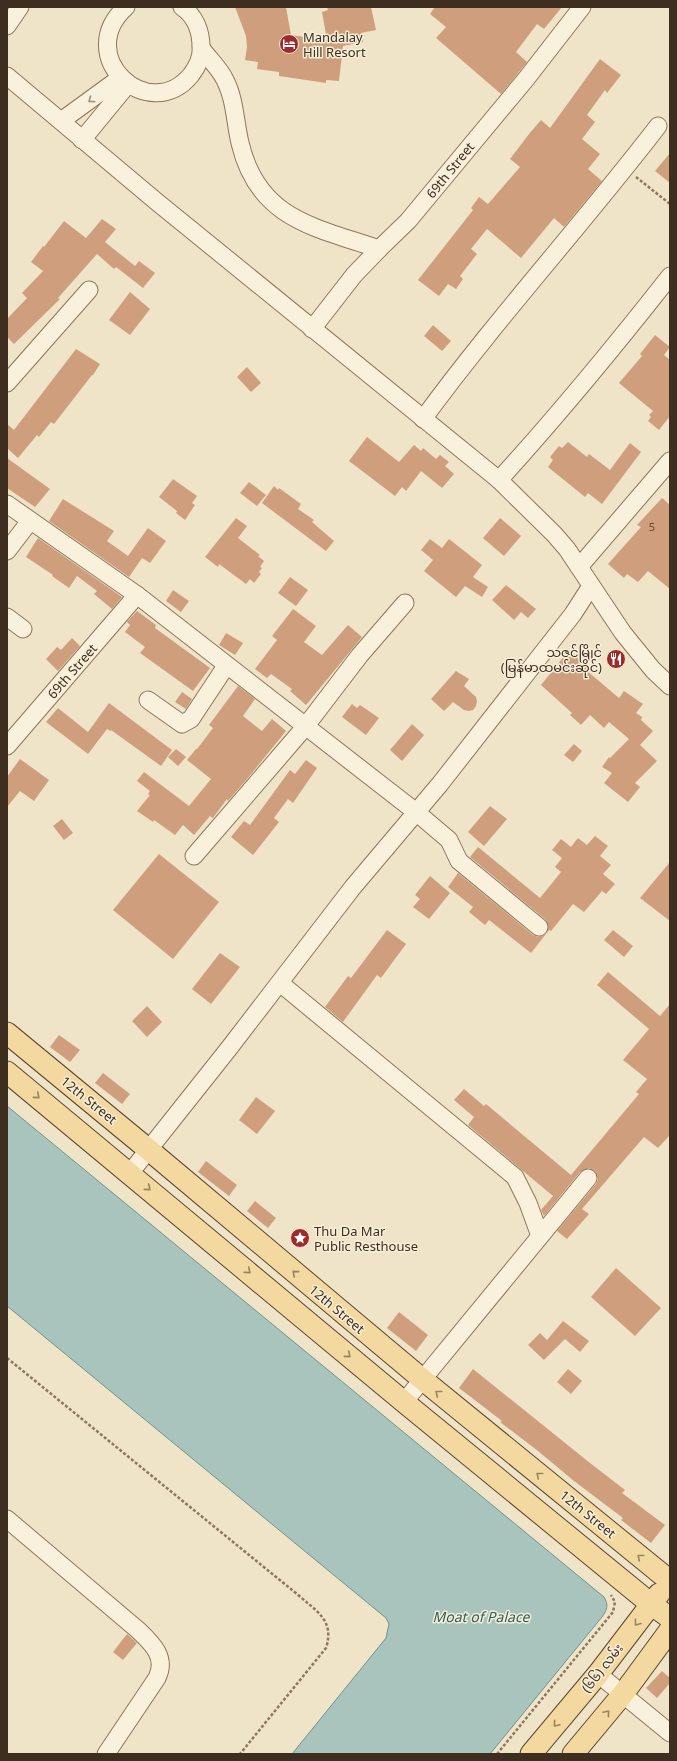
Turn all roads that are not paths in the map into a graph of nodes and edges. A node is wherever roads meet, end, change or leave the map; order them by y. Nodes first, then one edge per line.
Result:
1 (20, 7) edge
2 (126, 7) edge
3 (182, 7) edge
4 (582, 7) edge
5 (7, 26) edge
6 (202, 49) junction
7 (7, 76) edge
8 (124, 81) junction
9 (61, 121) junction
10 (658, 126) dead end
11 (82, 140) junction
12 (379, 249) junction
13 (670, 276) edge
14 (90, 290) dead end
15 (312, 329) junction
16 (7, 383) edge
17 (423, 419) junction
18 (670, 461) edge
19 (499, 480) junction
20 (7, 504) edge
21 (30, 522) junction
22 (7, 552) edge
23 (579, 567) junction
24 (591, 586) junction
25 (137, 595) junction
26 (405, 603) dead end
27 (7, 617) edge
28 (23, 629) dead end
29 (226, 666) junction
30 (670, 686) edge
31 (148, 700) dead end
32 (305, 727) junction
33 (7, 746) edge
34 (416, 812) junction
35 (194, 856) dead end
36 (539, 927) dead end
37 (280, 983) junction
38 (7, 1033) edge
39 (7, 1072) edge
40 (149, 1150) junction
41 (130, 1173) junction
42 (588, 1178) dead end
43 (540, 1236) junction
44 (422, 1379) junction
45 (404, 1402) junction
46 (7, 1519) edge
47 (670, 1581) edge
48 (651, 1604) junction
49 (670, 1618) edge
50 (670, 1630) edge
51 (598, 1674) junction
52 (623, 1694) junction
53 (670, 1733) edge
54 (106, 1754) edge
55 (531, 1754) edge
56 (573, 1754) edge

1 - 5 street
2 - 8 street
3 - 6 street
4 - 12 street, 69th Street
6 - 8 street
6 - 12 street
7 - 9 street
8 -> 9 street
8 - 11 street
9 - 11 street
10 - 17 street
11 - 15 street
12 - 15 street, 69th Street
13 - 19 street
14 - 16 street
15 - 17 street
17 - 19 street
18 - 23 street
19 - 23 street
20 - 21 street
21 - 22 street
21 - 25 street
23 - 24 street
24 - 30 street
24 - 34 street
25 - 29 street
25 - 33 street, 69th Street
26 - 32 street
27 - 28 street
29 - 31 street
29 - 32 street
32 - 34 street
32 - 35 street
34 - 36 street
34 - 37 street
37 - 40 street
37 - 43 street
38 - 40 main road, 12th Street
39 -> 41 main road
40 - 41 street
44 -> 40 main road, 12th Street
41 -> 45 main road
42 - 43 street
43 - 44 street
44 - 45 street
47 -> 44 main road, 12th Street
45 - 48 main road
46 - 54 street
47 - 48 main road, (၆၆) လမ်း
48 - 49 main road
48 -> 51 main road, (၆၆) လမ်း
50 - 52 main road
51 - 52 street
51 -> 55 main road, (၆၆) လမ်း
52 - 53 street
56 -> 52 main road

